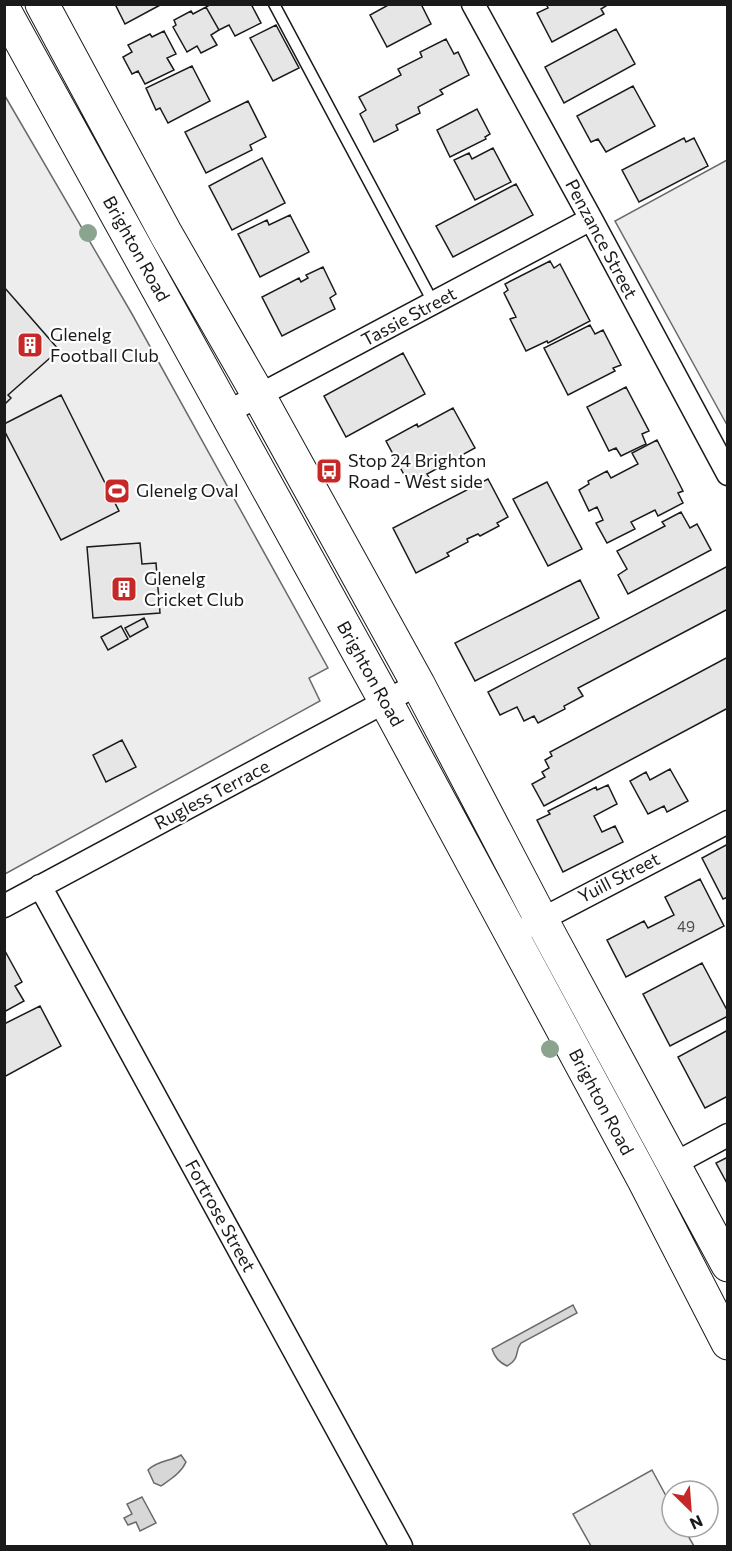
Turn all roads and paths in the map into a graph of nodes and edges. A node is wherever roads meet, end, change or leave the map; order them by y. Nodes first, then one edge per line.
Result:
1 (42, 4) edge
2 (274, 4) edge
3 (473, 4) edge
4 (4, 10) edge
5 (591, 219) junction
6 (166, 234) junction
7 (140, 256) junction
8 (205, 302) junction
9 (434, 304) junction
10 (175, 320) junction
11 (259, 396) junction
12 (226, 413) junction
13 (728, 474) edge
14 (418, 684) junction
15 (386, 702) junction
16 (728, 822) edge
17 (40, 886) junction
18 (4, 906) edge
19 (541, 919) junction
20 (512, 936) junction
21 (728, 1135) edge
22 (674, 1164) junction
23 (728, 1265) edge
24 (728, 1343) edge
25 (401, 1546) edge

1 - 6 main road, Brighton Road
2 - 9 lane
3 - 5 street, Penzance Street
4 - 7 main road, Brighton Road
5 - 9 street, Tassie Street
5 - 13 street, Penzance Street
6 - 7 main road
6 - 8 main road, Brighton Road
7 - 10 main road, Brighton Road
8 - 10 main road
8 - 11 main road, Brighton Road
9 - 11 street, Tassie Street
10 - 12 main road, Brighton Road
11 - 12 street, Tassie Street
11 - 14 main road, Brighton Road
12 - 15 main road, Brighton Road
14 - 15 street, Rugless Terrace
14 - 19 main road, Brighton Road
15 - 17 street, Rugless Terrace
15 - 20 main road, Brighton Road
16 - 19 street, Yuill Street
17 - 18 street, Rugless Terrace
17 - 25 street, Fortrose Street
19 - 20 street, Yuill Street
19 - 22 main road, Brighton Road
20 - 24 main road, Brighton Road
21 - 22 street
22 - 23 main road, Brighton Road

